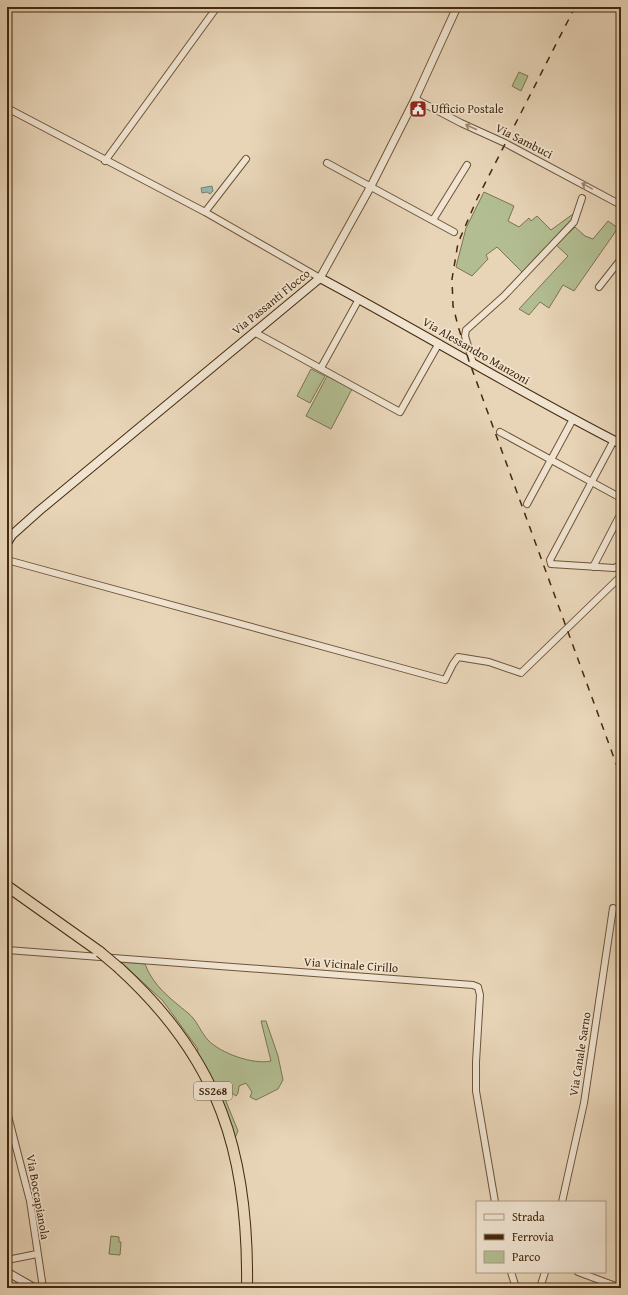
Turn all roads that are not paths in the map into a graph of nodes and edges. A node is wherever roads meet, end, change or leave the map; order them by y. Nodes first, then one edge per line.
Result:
1 (217, 7) edge
2 (457, 7) edge
3 (415, 99) junction
4 (7, 108) edge
5 (246, 159) dead end
6 (105, 161) junction
7 (327, 163) dead end
8 (467, 165) dead end
9 (371, 186) junction
10 (582, 198) dead end
11 (621, 205) edge
12 (206, 212) junction
13 (433, 220) junction
14 (454, 232) dead end
15 (621, 259) edge
16 (320, 278) junction
17 (599, 287) dead end
18 (359, 299) junction
19 (254, 332) junction
20 (439, 343) junction
21 (473, 363) junction
22 (322, 366) dead end
23 (573, 419) junction
24 (500, 432) dead end
25 (617, 442) edge
26 (551, 461) junction
27 (591, 482) junction
28 (621, 498) edge
29 (527, 504) dead end
30 (621, 513) edge
31 (7, 543) edge
32 (7, 560) edge
33 (621, 565) edge
34 (593, 567) junction
35 (621, 576) edge
36 (7, 886) edge
37 (613, 908) dead end
38 (7, 950) edge
39 (7, 1112) edge
40 (495, 1201) edge
41 (562, 1201) edge
42 (37, 1254) junction
43 (7, 1260) edge
44 (7, 1272) edge
45 (511, 1273) edge
46 (545, 1273) edge
47 (581, 1273) edge
48 (35, 1288) edge
49 (43, 1288) edge
50 (247, 1288) edge
51 (516, 1288) edge
52 (540, 1288) edge
53 (621, 1288) edge

1 - 6 street
2 - 3 street, Via Passanti Flocco
3 - 9 street, Via Passanti Flocco
11 -> 3 street, Via Sambuci
4 - 6 street
5 - 12 street
6 - 12 street
7 - 9 street
8 - 13 street
9 - 13 street
9 - 16 street, Via Passanti Flocco
10 - 21 street
12 - 16 street
13 - 14 street
15 - 17 street
16 - 18 main road, Via Alessandro Manzoni
16 - 19 main road, Via Passanti Flocco
18 - 20 main road, Via Alessandro Manzoni
18 - 22 street
19 - 20 street
19 - 31 main road, Via Passanti Flocco
20 - 21 main road, Via Alessandro Manzoni
21 - 23 main road, Via Alessandro Manzoni
23 - 25 main road, Via Alessandro Manzoni
23 - 26 street
24 - 26 street
25 - 27 street
26 - 27 street
26 - 29 street
27 - 28 street
27 - 34 street
30 - 34 street
32 - 35 street
33 - 34 street
36 - 50 highway, SS268, bridge
37 - 41 street, Via Canale Sarno
38 - 40 street, Via Vicinale Cirillo
39 - 42 street, Via Boccapianola
42 - 43 street
42 - 49 street, Via Boccapianola
44 - 48 street
45 - 51 street
46 - 52 street
47 - 53 street

